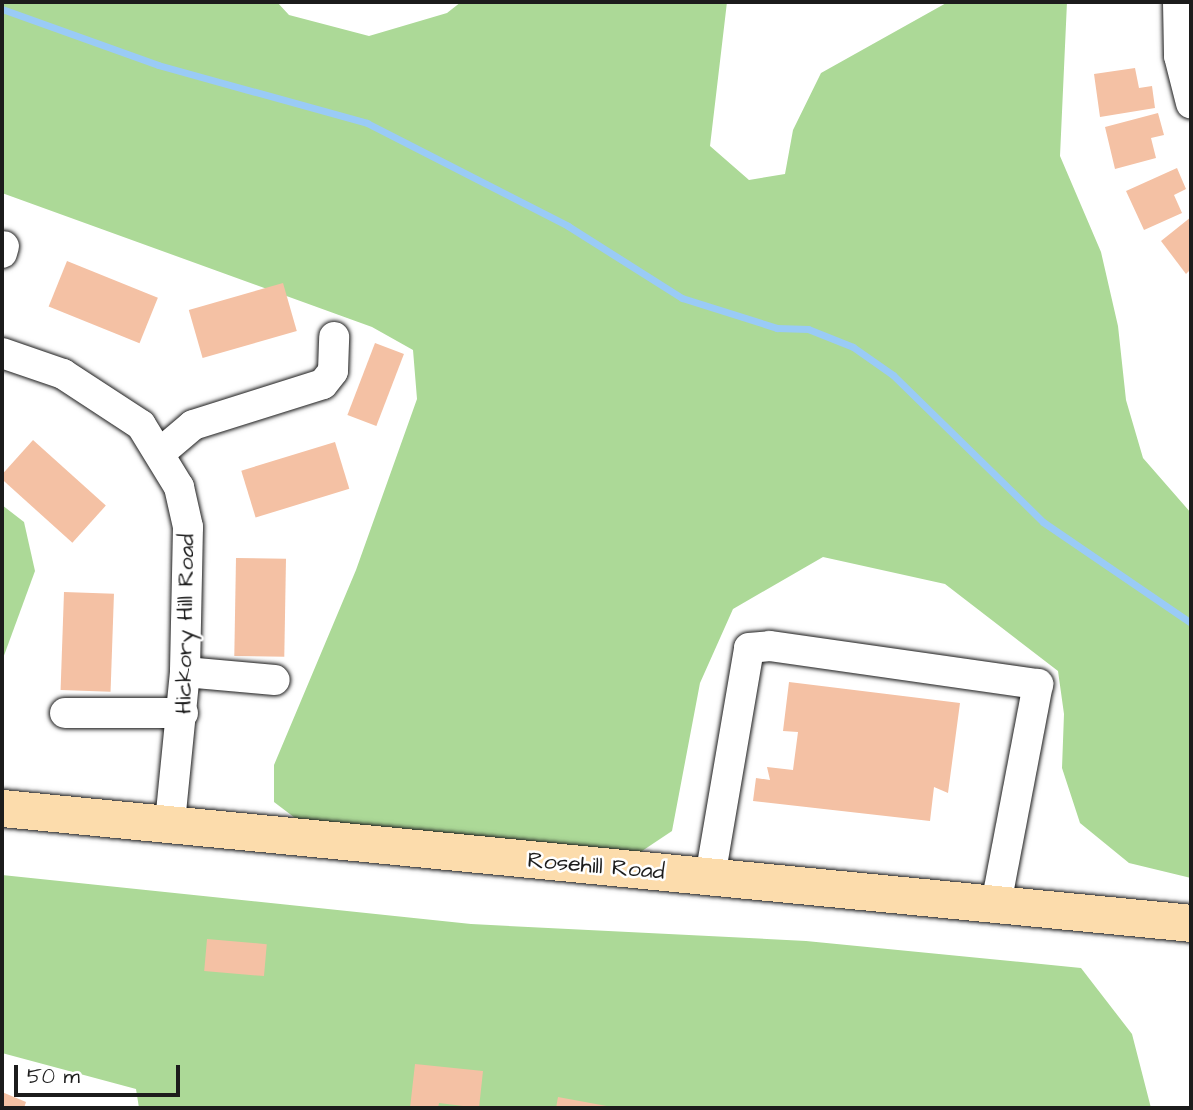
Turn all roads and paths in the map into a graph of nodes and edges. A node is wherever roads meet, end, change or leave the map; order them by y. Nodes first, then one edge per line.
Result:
1 (1178, 2) edge
2 (1191, 103) edge
3 (334, 337) dead end
4 (2, 353) edge
5 (160, 453) junction
6 (185, 673) junction
7 (275, 680) dead end
8 (65, 713) dead end
9 (183, 713) junction
10 (2, 808) edge
11 (170, 823) junction
12 (710, 877) junction
13 (996, 904) junction
14 (1191, 923) edge

1 - 2 street
3 - 5 street
4 - 5 street, Hickory Hill Road
5 - 6 street, Hickory Hill Road
6 - 7 street
6 - 9 street, Hickory Hill Road
8 - 9 street
9 - 11 street, Hickory Hill Road
10 - 11 main road, Rosehill Road
11 - 12 main road, Rosehill Road
12 - 13 main road, Rosehill Road
12 - 13 street
13 - 14 main road, Rosehill Road

